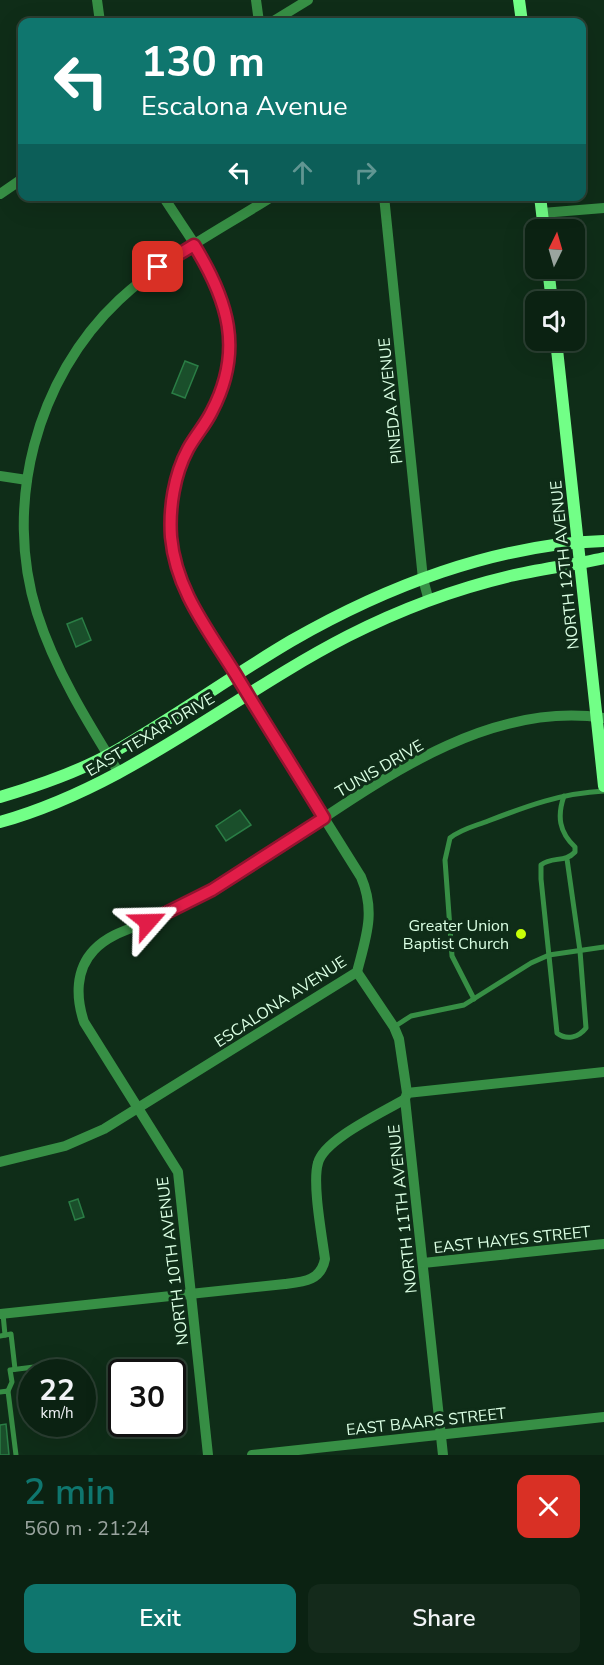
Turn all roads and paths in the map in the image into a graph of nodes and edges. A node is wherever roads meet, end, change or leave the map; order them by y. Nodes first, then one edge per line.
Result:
1 (97, 0) edge
2 (256, 0) edge
3 (308, 0) edge
4 (519, 0) edge
5 (99, 18) edge
6 (258, 18) edge
7 (279, 18) edge
8 (521, 18) edge
9 (18, 182) edge
10 (0, 194) edge
11 (166, 201) edge
12 (265, 201) edge
13 (385, 201) edge
14 (541, 201) edge
15 (604, 208) edge
16 (542, 213) junction
17 (543, 219) edge
18 (194, 245) junction
19 (557, 351) edge
20 (0, 476) edge
21 (27, 480) junction
22 (578, 540) junction
23 (604, 541) edge
24 (604, 558) edge
25 (580, 563) junction
26 (423, 579) junction
27 (429, 601) junction
28 (236, 675) junction
29 (247, 695) junction
30 (600, 717) edge
31 (108, 755) junction
32 (120, 774) junction
33 (604, 786) edge
34 (604, 791) edge
35 (564, 796) junction
36 (0, 797) edge
37 (324, 818) junction
38 (0, 822) edge
39 (567, 859) junction
40 (604, 947) edge
41 (580, 951) junction
42 (549, 955) junction
43 (357, 972) junction
44 (474, 999) junction
45 (394, 1027) junction
46 (604, 1072) edge
47 (406, 1096) junction
48 (139, 1110) junction
49 (0, 1162) edge
50 (604, 1244) edge
51 (423, 1263) junction
52 (192, 1294) junction
53 (1, 1314) edge
54 (3, 1335) edge
55 (15, 1369) junction
56 (18, 1369) edge
57 (8, 1391) junction
58 (0, 1392) edge
59 (604, 1417) edge
60 (440, 1435) junction
61 (16, 1455) edge
62 (208, 1455) edge
63 (252, 1455) edge
64 (443, 1455) edge

1 - 5 street
2 - 6 street
3 - 7 street
4 - 8 street
9 - 10 street
11 - 18 street, ESCALONA AVENUE
12 - 18 street
13 - 26 street, PINEDA AVENUE
14 - 16 street
15 - 16 street
16 - 17 street
18 - 21 street
18 - 28 street, ESCALONA AVENUE
19 - 22 street, NORTH 12TH AVENUE
20 - 21 street
21 - 31 street
22 - 23 street, EAST TEXAR DRIVE
22 - 25 street, NORTH 12TH AVENUE
22 - 26 street, EAST TEXAR DRIVE
24 - 25 street, EAST TEXAR DRIVE
25 - 27 street, EAST TEXAR DRIVE
25 - 30 street, NORTH 12TH AVENUE
26 - 27 street, PINEDA AVENUE
26 - 28 street, EAST TEXAR DRIVE
27 - 29 street, EAST TEXAR DRIVE
28 - 29 street, ESCALONA AVENUE
28 - 31 street, EAST TEXAR DRIVE
29 - 32 street, EAST TEXAR DRIVE
29 - 37 street, ESCALONA AVENUE
30 - 33 street, NORTH 12TH AVENUE
30 - 37 street, TUNIS DRIVE
31 - 32 street
31 - 36 street, EAST TEXAR DRIVE
32 - 38 street, EAST TEXAR DRIVE
34 - 35 lane
35 - 39 lane
35 - 44 lane
37 - 43 street, ESCALONA AVENUE
37 - 48 street, TUNIS DRIVE
39 - 41 lane
39 - 42 lane
40 - 41 lane
41 - 42 lane
41 - 42 lane
42 - 44 lane
43 - 45 street, NORTH 11TH AVENUE
43 - 48 street, ESCALONA AVENUE
44 - 45 lane
45 - 47 street, NORTH 11TH AVENUE
46 - 47 street
47 - 51 street, NORTH 11TH AVENUE
47 - 52 street
48 - 49 street, ESCALONA AVENUE
48 - 52 street, NORTH 10TH AVENUE
50 - 51 street, EAST HAYES STREET
51 - 60 street, NORTH 11TH AVENUE
52 - 53 street
52 - 62 street, NORTH 10TH AVENUE
53 - 54 lane
54 - 55 lane
55 - 56 lane
55 - 57 lane
57 - 58 lane
57 - 61 lane
59 - 60 street, EAST BAARS STREET
60 - 63 street, EAST BAARS STREET
60 - 64 street, NORTH 11TH AVENUE

